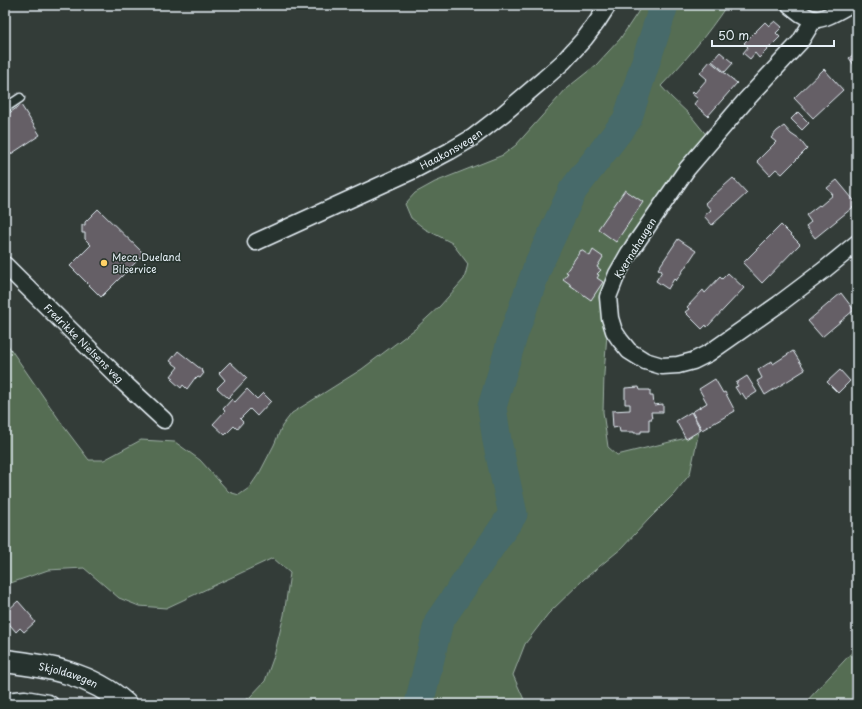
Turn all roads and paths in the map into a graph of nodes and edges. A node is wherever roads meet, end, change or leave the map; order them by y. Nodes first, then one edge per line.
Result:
1 (608, 5) edge
2 (790, 5) edge
3 (849, 5) edge
4 (814, 19) junction
5 (20, 98) dead end
6 (5, 108) edge
7 (256, 242) dead end
8 (857, 243) edge
9 (5, 265) edge
10 (164, 420) dead end
11 (5, 661) edge
12 (5, 701) edge
13 (50, 704) edge
14 (125, 704) edge

1 - 7 street, Haakonsvegen
2 - 4 street
3 - 4 street
4 - 8 street, Kvernahaugen
5 - 6 lane
9 - 10 street, Fredrikke Nielsens veg
11 - 14 main road, Skjoldavegen
12 - 13 street

